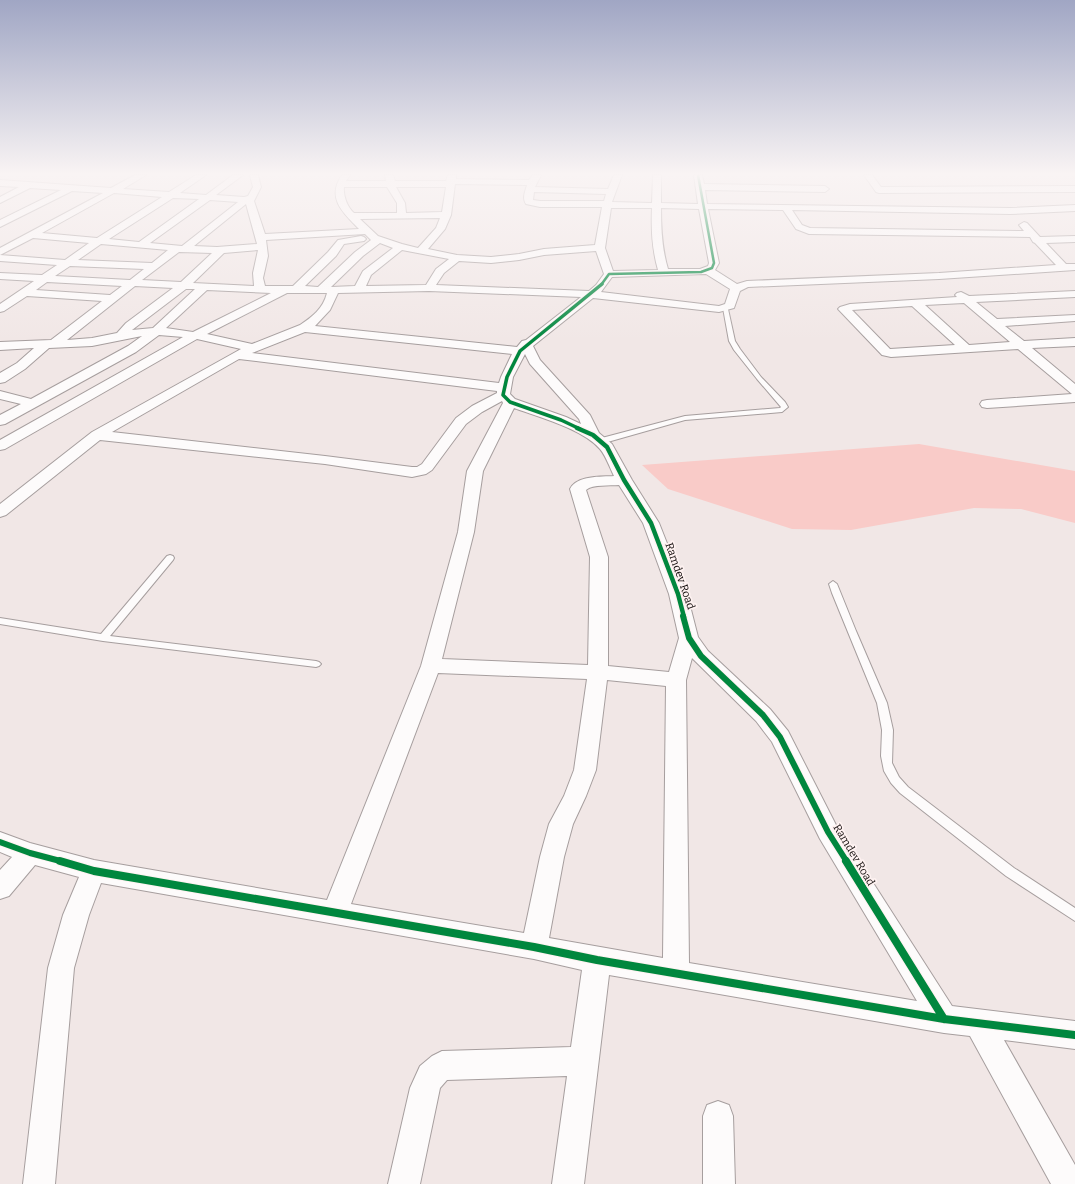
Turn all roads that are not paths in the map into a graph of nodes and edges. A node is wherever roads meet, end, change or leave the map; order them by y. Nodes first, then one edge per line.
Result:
1 (42, 230) edge
2 (116, 230) edge
3 (161, 230) edge
4 (205, 230) edge
5 (259, 230) edge
6 (367, 230) edge
7 (439, 230) edge
8 (603, 230) edge
9 (656, 230) edge
10 (707, 230) edge
11 (809, 230) edge
12 (1028, 230) edge
13 (871, 232) joint
14 (33, 235) junction
15 (374, 236) junction
16 (1034, 237) junction
17 (1075, 239) edge
18 (99, 241) junction
19 (262, 242) junction
20 (141, 245) junction
21 (400, 247) junction
22 (600, 248) junction
23 (180, 249) junction
24 (222, 249) junction
25 (0, 252) edge
26 (420, 252) junction
27 (0, 258) edge
28 (457, 258) junction
29 (68, 263) junction
30 (153, 266) junction
31 (1072, 268) edge
32 (706, 270) junction
33 (664, 272) junction
34 (609, 274) junction
35 (0, 276) edge
36 (939, 276) junction
37 (44, 278) junction
38 (132, 283) junction
39 (183, 286) junction
40 (204, 287) junction
41 (430, 288) junction
42 (736, 288) junction
43 (261, 289) junction
44 (290, 290) junction
45 (327, 290) junction
46 (358, 290) junction
47 (23, 292) junction
48 (590, 294) junction
49 (1075, 294) edge
50 (112, 298) junction
51 (966, 299) junction
52 (915, 302) junction
53 (725, 308) junction
54 (0, 309) edge
55 (1075, 318) edge
56 (994, 323) junction
57 (304, 328) junction
58 (156, 331) junction
59 (196, 335) junction
60 (121, 336) junction
61 (1075, 342) edge
62 (0, 343) edge
63 (50, 344) junction
64 (1020, 344) junction
65 (252, 348) junction
66 (523, 348) junction
67 (965, 348) junction
68 (237, 355) junction
69 (1075, 376) edge
70 (1058, 377) junction
71 (0, 379) edge
72 (1075, 391) edge
73 (0, 395) edge
74 (506, 395) junction
75 (1075, 398) edge
76 (32, 403) junction
77 (987, 404) dead end
78 (0, 421) edge
79 (97, 435) junction
80 (597, 438) junction
81 (0, 446) edge
82 (624, 480) junction
83 (0, 512) edge
84 (170, 558) dead end
85 (833, 584) dead end
86 (0, 622) edge
87 (103, 638) junction
88 (689, 638) junction
89 (316, 664) dead end
90 (431, 666) junction
91 (598, 672) junction
92 (676, 680) junction
93 (0, 842) edge
94 (30, 853) junction
95 (94, 871) junction
96 (0, 888) edge
97 (335, 912) junction
98 (1075, 915) edge
99 (534, 947) junction
100 (597, 960) junction
101 (676, 974) junction
102 (944, 1019) junction
103 (979, 1024) junction
104 (1075, 1035) edge
105 (584, 1061) junction
106 (718, 1116) dead end
107 (39, 1184) edge
108 (404, 1184) edge
109 (568, 1184) edge
110 (719, 1184) edge
111 (1068, 1184) edge

1 - 14 street
2 - 18 street
3 - 20 street
4 - 23 street
5 - 19 street
6 - 15 street
7 - 26 street
8 - 22 street
9 - 33 street
10 - 32 street
11 - 13 street
12 - 16 street
13 - 16 street
14 - 18 street
14 - 25 street
15 - 19 street
15 - 21 street
15 - 44 street
15 - 45 street
16 - 17 street
16 - 31 street
18 - 20 street
18 - 29 street
19 - 24 street
19 - 43 street
20 - 23 street
21 - 26 street
21 - 46 street
22 - 28 street
22 - 34 street
23 - 24 street
23 - 30 street
24 - 39 street
26 - 28 street
27 - 29 street
28 - 41 street
29 - 30 street
29 - 37 street
30 - 38 street
31 - 36 street
32 - 33 street
32 - 42 street
33 - 34 street
34 - 48 street
35 - 37 street
36 - 42 street
36 - 51 street
37 - 38 street
37 - 47 street
38 - 39 street
38 - 50 street
39 - 40 street
39 - 60 street
40 - 43 street
40 - 58 street
41 - 46 street
41 - 48 street
42 - 53 street
43 - 44 street
44 - 45 street
44 - 59 street
45 - 46 street
45 - 57 street
47 - 50 street
47 - 54 street
48 - 53 street
48 - 66 street
49 - 51 street
50 - 63 street
51 - 52 street
51 - 56 street
52 - 67 street
52 - 67 street
53 - 80 lane
55 - 56 street
56 - 64 street
57 - 65 street
57 - 66 street
58 - 59 street
58 - 60 street
58 - 76 street
59 - 65 street
59 - 81 street
60 - 63 street
61 - 64 street
62 - 63 street
63 - 71 street
64 - 67 street
64 - 70 street
65 - 68 street
66 - 74 street
66 - 80 street, Ramdev Road
68 - 74 street
68 - 79 street
69 - 70 street
70 - 72 street
73 - 76 street
74 - 79 street
74 - 80 street
74 - 90 street
75 - 77 street
76 - 78 street
79 - 83 street
80 - 82 street, Ramdev Road
82 - 88 street, Ramdev Road
82 - 91 street
84 - 87 lane
85 - 98 lane
86 - 87 lane
87 - 89 lane
88 - 92 street
88 - 102 street, Ramdev Road
90 - 91 street
90 - 97 street
91 - 92 street
91 - 99 street
92 - 101 street
93 - 94 street
94 - 95 street
94 - 96 street
95 - 97 street
95 - 107 street
97 - 99 street
99 - 100 street
100 - 101 street
100 - 105 street
101 - 102 street
102 - 103 street
103 - 104 street
103 - 111 street
105 - 108 street
105 - 109 street
106 - 110 street

